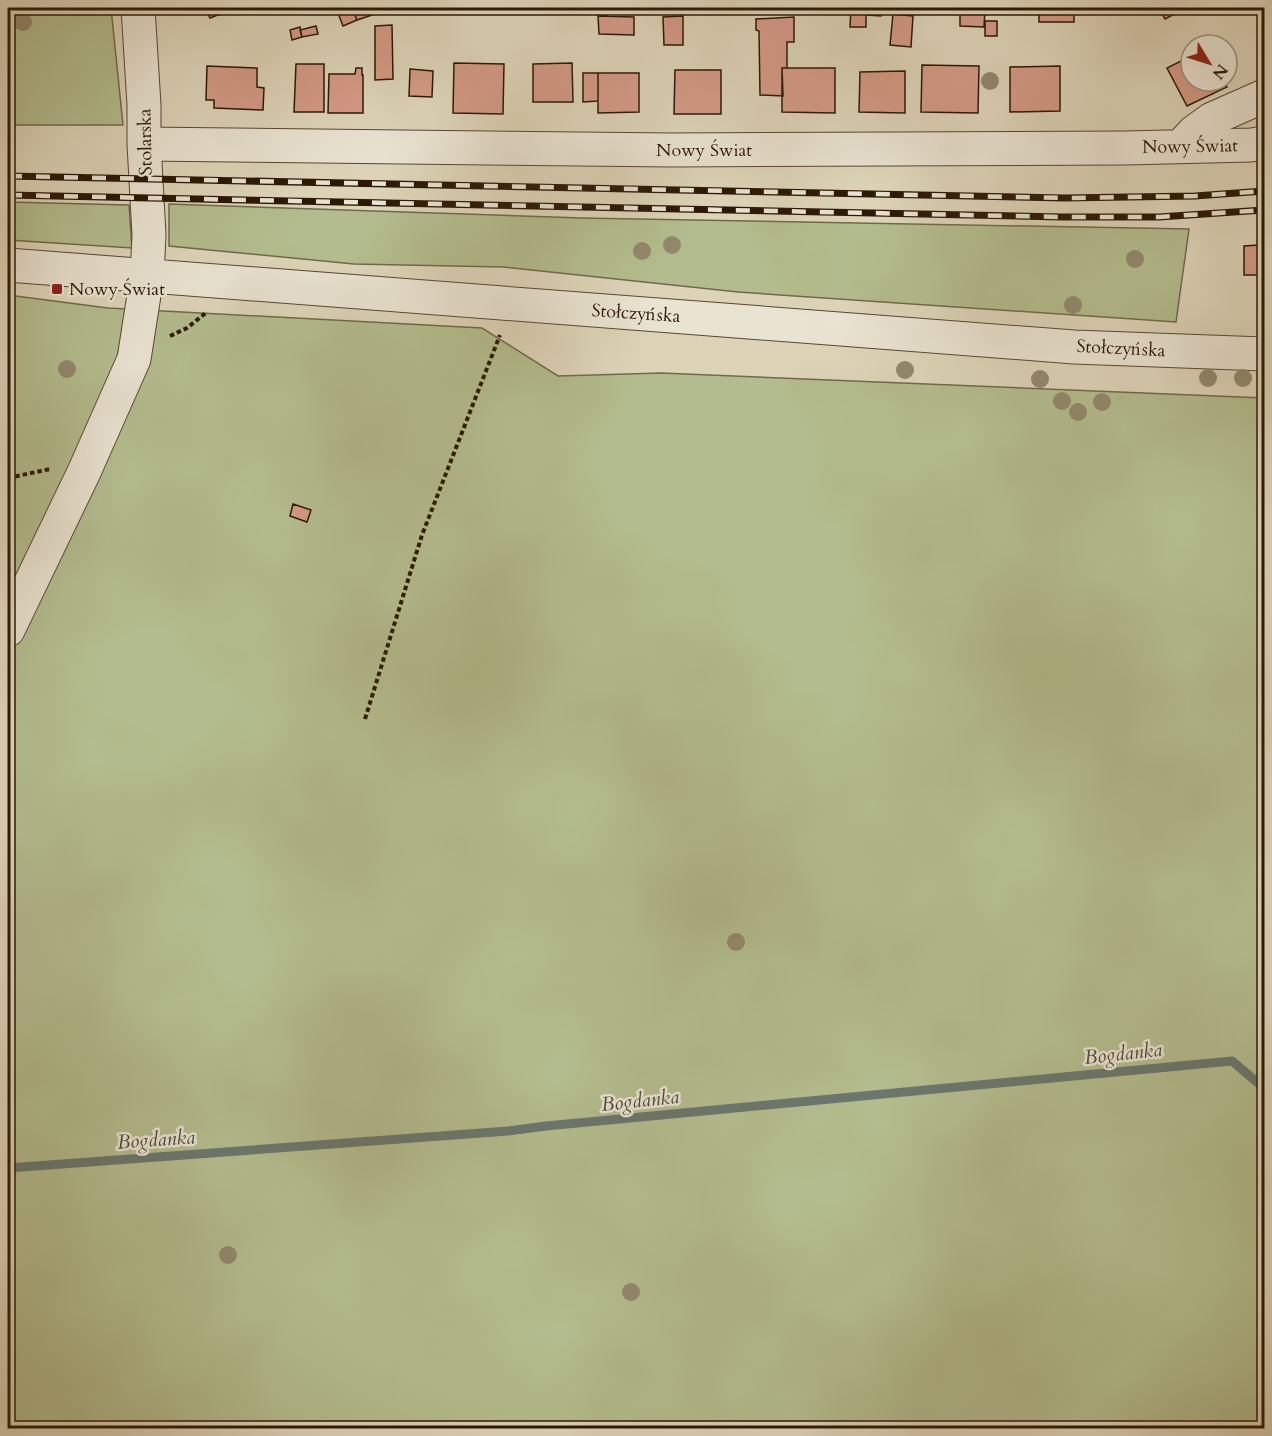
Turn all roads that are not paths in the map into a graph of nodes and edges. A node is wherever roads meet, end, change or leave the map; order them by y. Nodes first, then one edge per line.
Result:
1 (138, 8) edge
2 (1264, 96) edge
3 (1264, 143) edge
4 (144, 144) junction
5 (1180, 146) junction
6 (8, 265) edge
7 (147, 276) junction
8 (1264, 354) edge
9 (8, 630) edge

1 - 4 street, Stolarska
2 - 5 street
3 - 5 street, Nowy Świat
4 - 5 street, Nowy Świat
4 - 7 street, Stolarska
6 - 7 street, Stołczyńska
7 - 8 street, Stołczyńska
7 - 9 street, Stolarska

